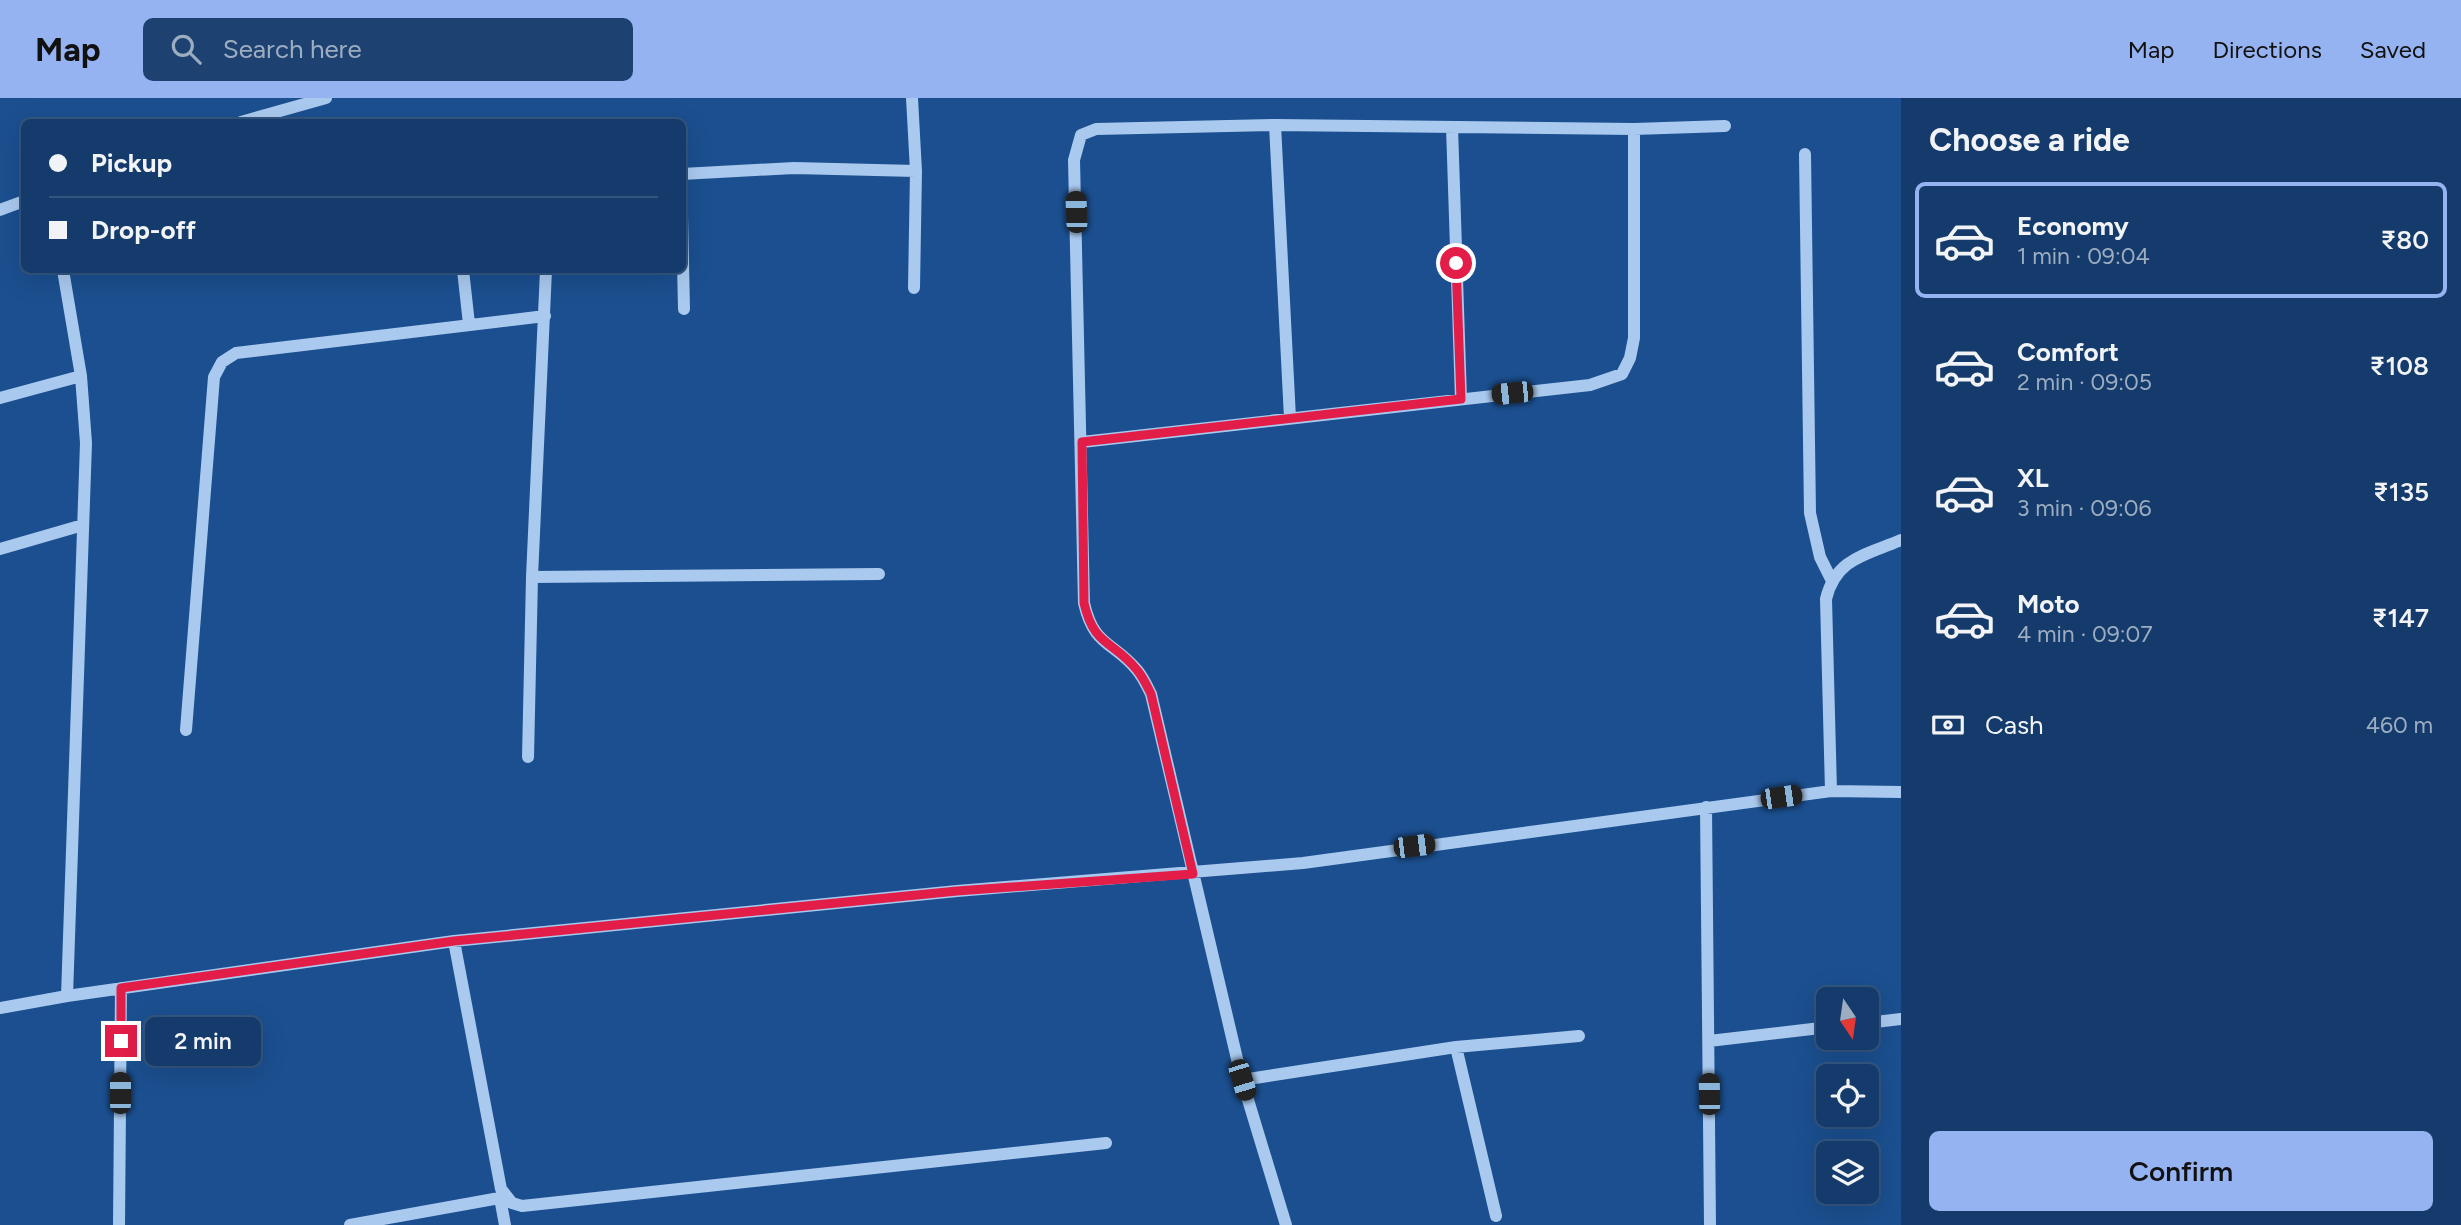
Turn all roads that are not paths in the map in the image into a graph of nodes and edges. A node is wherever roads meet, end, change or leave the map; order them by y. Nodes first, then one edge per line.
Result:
1 (326, 98) edge
2 (912, 98) edge
3 (252, 119) edge
4 (1275, 125) junction
5 (1726, 126) dead end
6 (1452, 127) junction
7 (1634, 129) junction
8 (1805, 154) dead end
9 (916, 171) junction
10 (686, 174) edge
11 (21, 202) edge
12 (0, 210) edge
13 (64, 273) edge
14 (463, 273) edge
15 (546, 273) edge
16 (683, 273) edge
17 (914, 288) dead end
18 (684, 309) dead end
19 (545, 316) junction
20 (469, 324) junction
21 (82, 376) junction
22 (0, 398) edge
23 (1461, 399) junction
24 (1290, 418) junction
25 (1082, 442) junction
26 (83, 525) junction
27 (1901, 540) edge
28 (0, 549) edge
29 (879, 575) dead end
30 (531, 577) junction
31 (1831, 579) junction
32 (186, 730) dead end
33 (528, 757) dead end
34 (1831, 791) junction
35 (1901, 792) edge
36 (1706, 807) junction
37 (1193, 874) junction
38 (454, 941) junction
39 (121, 988) junction
40 (67, 996) junction
41 (0, 1008) edge
42 (1901, 1019) edge
43 (1880, 1021) edge
44 (1816, 1029) edge
45 (1579, 1036) dead end
46 (1709, 1041) junction
47 (1456, 1047) junction
48 (1242, 1080) junction
49 (1106, 1143) dead end
50 (502, 1198) junction
51 (1496, 1216) dead end
52 (119, 1225) edge
53 (349, 1225) edge
54 (505, 1225) edge
55 (1286, 1225) edge
56 (1710, 1225) edge

1 - 3 street
2 - 9 street
4 - 6 street
4 - 24 street
4 - 25 street
5 - 7 street
6 - 7 street
6 - 23 street
7 - 23 street
8 - 31 street
9 - 10 street
9 - 17 street
11 - 12 street
13 - 21 street
14 - 20 street
15 - 19 street
16 - 18 street
19 - 20 street
19 - 30 street
20 - 32 street
21 - 22 street
21 - 26 street
23 - 24 street
24 - 25 street
25 - 37 street
26 - 28 street
26 - 40 street
27 - 31 street
29 - 30 street
30 - 33 street
31 - 34 street
34 - 35 street
34 - 36 street
36 - 37 street
36 - 46 street
37 - 38 street
37 - 48 street
38 - 39 street
38 - 50 street
39 - 40 street
39 - 52 street
40 - 41 street
42 - 43 street
44 - 46 street
45 - 47 street
46 - 56 street
47 - 48 street
47 - 51 street
48 - 55 street
49 - 50 street
50 - 53 street
50 - 54 street

